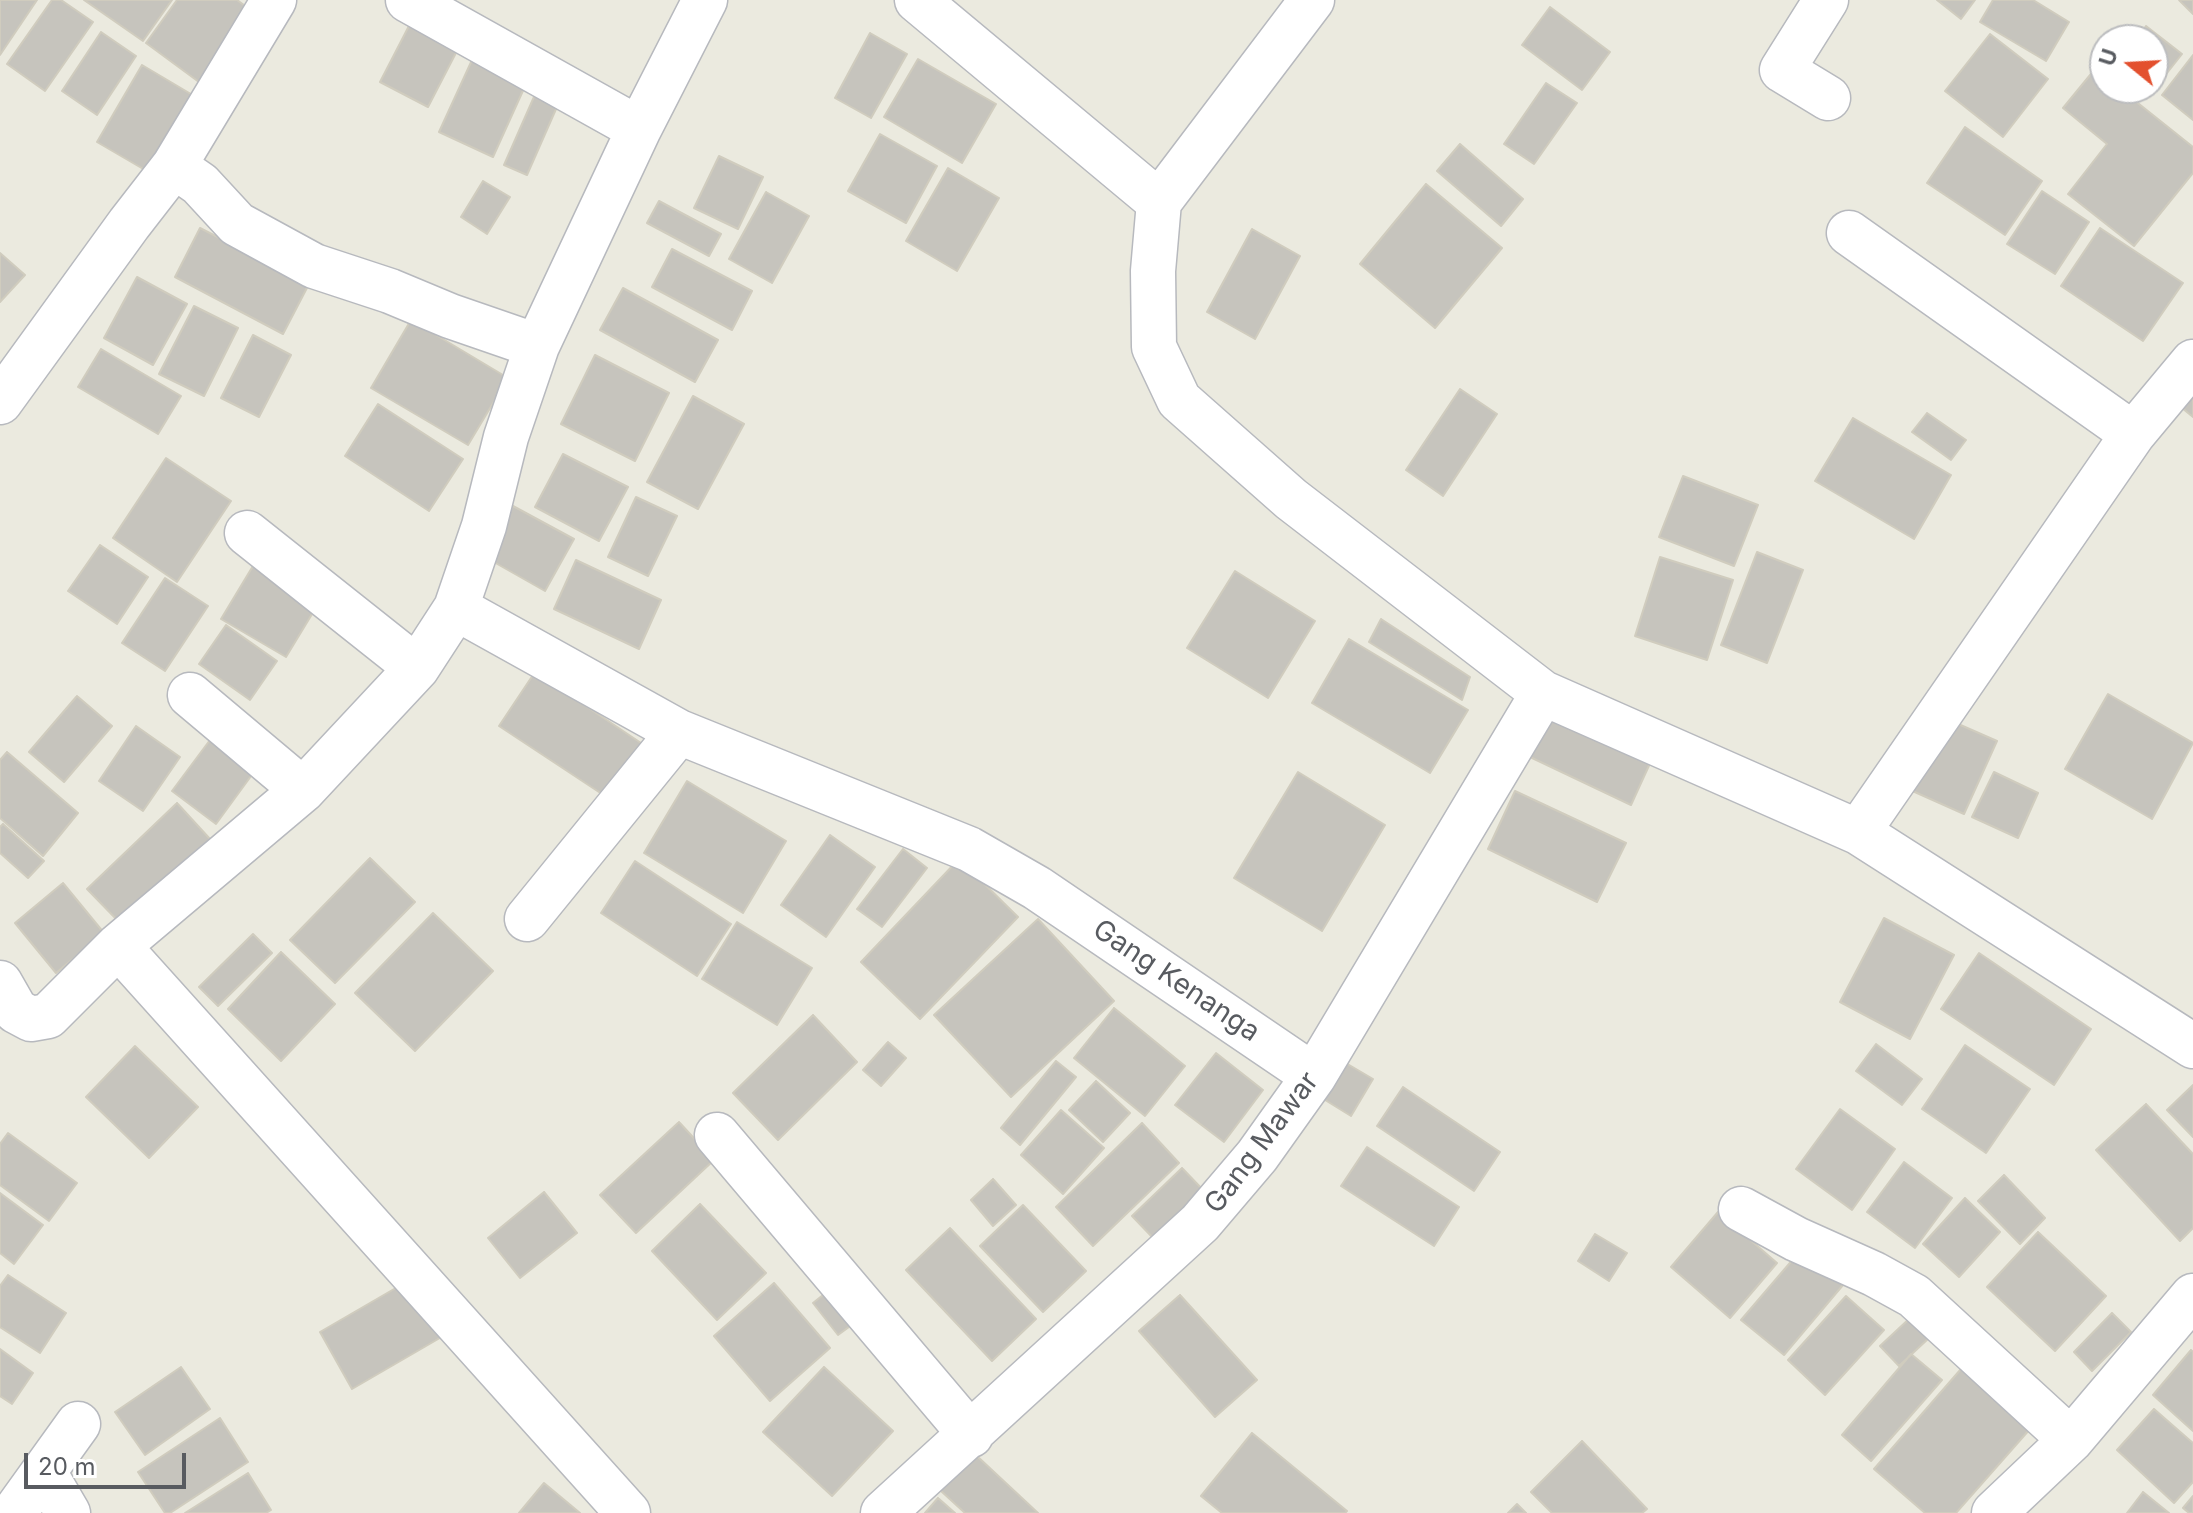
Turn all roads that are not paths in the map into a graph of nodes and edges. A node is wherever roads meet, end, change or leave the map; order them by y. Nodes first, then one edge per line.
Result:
1 (274, 0) edge
2 (408, 0) edge
3 (705, 0) edge
4 (917, 0) edge
5 (1312, 0) edge
6 (1826, 0) edge
7 (1828, 98) dead end
8 (639, 129) junction
9 (174, 166) junction
10 (1159, 202) junction
11 (1849, 233) dead end
12 (537, 346) junction
13 (2193, 362) edge
14 (0, 402) edge
15 (2133, 434) junction
16 (247, 533) dead end
17 (456, 608) junction
18 (417, 668) junction
19 (1543, 693) junction
20 (190, 695) dead end
21 (679, 732) junction
22 (303, 790) junction
23 (1858, 832) junction
24 (527, 919) dead end
25 (118, 946) junction
26 (0, 983) edge
27 (2193, 1046) edge
28 (1314, 1076) junction
29 (717, 1135) dead end
30 (1741, 1209) dead end
31 (2193, 1296) edge
32 (78, 1424) dead end
33 (971, 1435) junction
34 (2071, 1440) junction
35 (44, 1472) junction
36 (14, 1513) edge
37 (68, 1513) edge
38 (628, 1513) edge
39 (883, 1513) edge
40 (1994, 1513) edge

1 - 9 street
2 - 8 street
3 - 8 street
4 - 10 street
5 - 10 street
6 - 7 street
8 - 12 street
9 - 12 street
9 - 14 street
10 - 19 street
11 - 15 street
12 - 17 street
13 - 15 street
15 - 23 street
16 - 18 street
17 - 18 street
17 - 21 street, Gang Kenanga
18 - 22 street
19 - 23 street
19 - 28 street, Gang Mawar
20 - 22 street
21 - 24 street
21 - 28 street, Gang Kenanga
22 - 25 street
23 - 27 street
25 - 26 street
25 - 38 street
28 - 33 street, Gang Mawar
29 - 33 street
30 - 34 street
31 - 34 street
32 - 35 street
33 - 39 street, Gang Mawar
34 - 40 street
35 - 36 street
35 - 37 street

